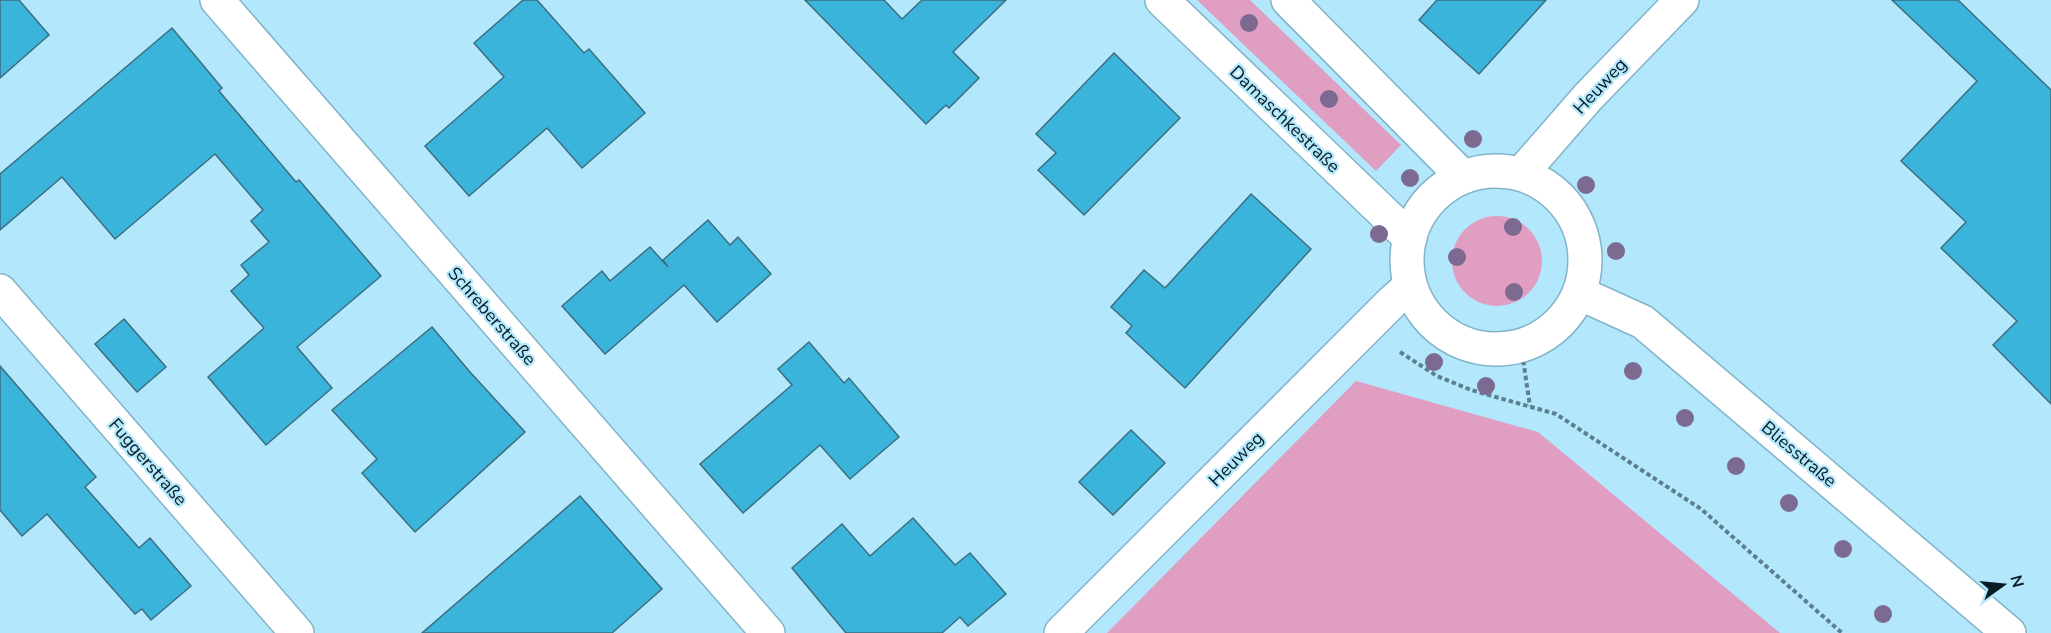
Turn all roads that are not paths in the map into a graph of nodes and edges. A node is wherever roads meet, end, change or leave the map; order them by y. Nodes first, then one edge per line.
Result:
1 (216, 0) edge
2 (1162, 0) edge
3 (1288, 0) edge
4 (1682, 0) edge
5 (1521, 174) junction
6 (1463, 177) junction
7 (1410, 238) junction
8 (1410, 286) junction
9 (0, 291) edge
10 (1579, 293) junction
11 (297, 633) edge
12 (768, 633) edge
13 (1061, 633) edge
14 (2009, 633) edge

1 - 12 street, Schreberstraße
2 - 7 street, Damaschkestraße
3 - 6 street
4 - 5 street, Heuweg
5 - 6 street
5 - 10 street
6 - 7 street
7 - 8 street
8 - 10 street
8 - 13 street, Heuweg
9 - 11 street, Fuggerstraße
10 - 14 street, Bliesstraße

